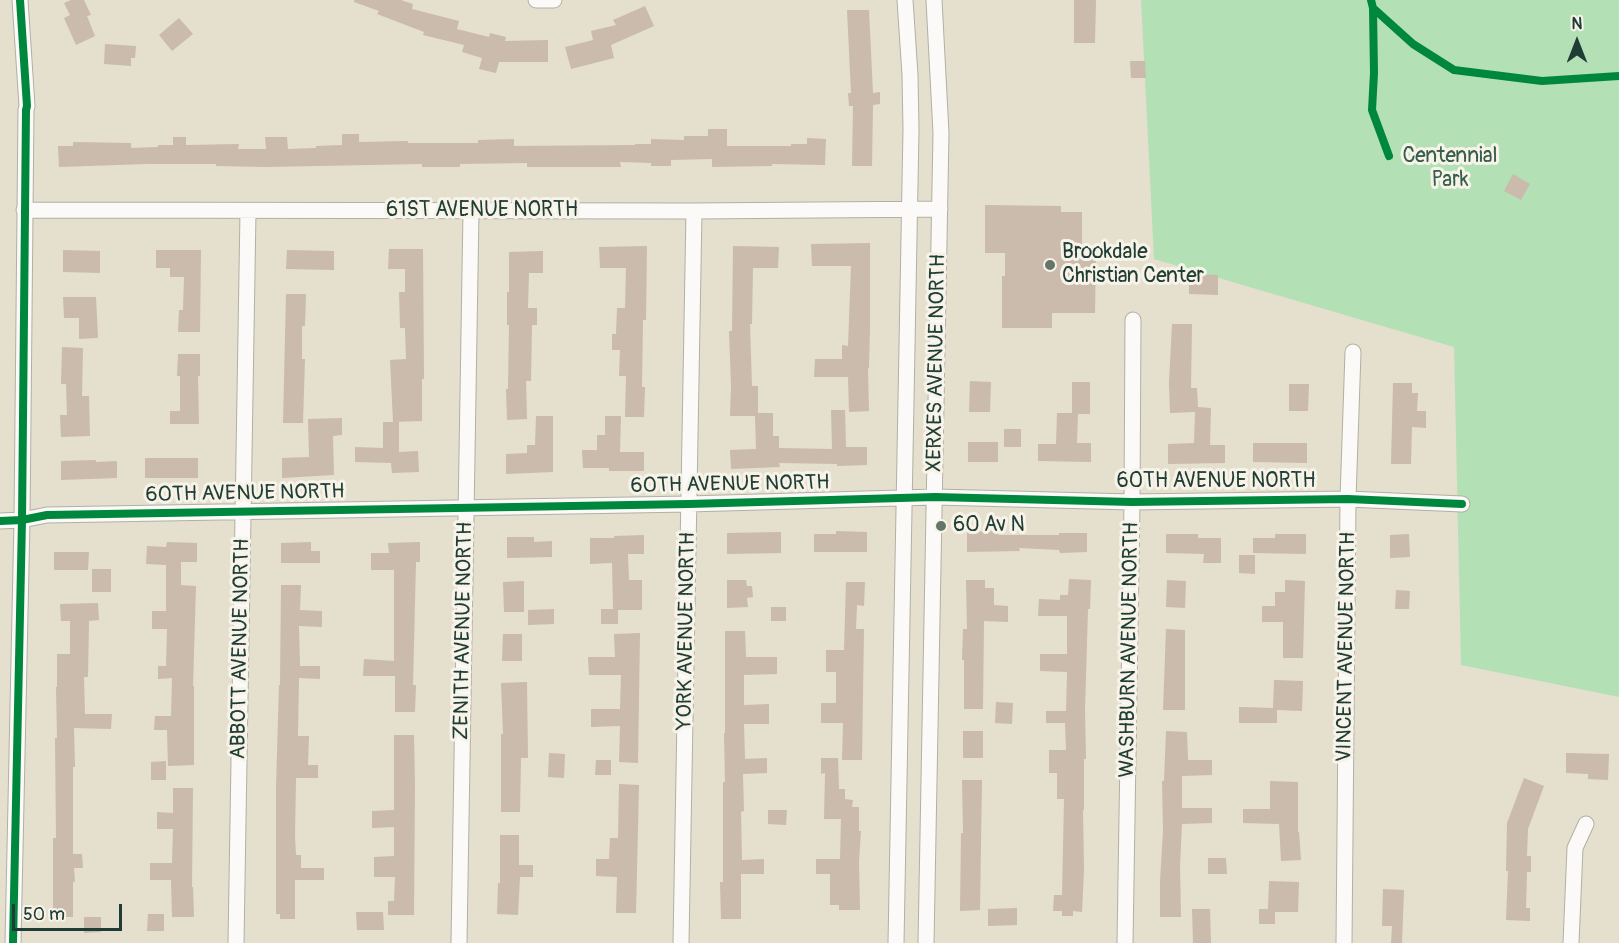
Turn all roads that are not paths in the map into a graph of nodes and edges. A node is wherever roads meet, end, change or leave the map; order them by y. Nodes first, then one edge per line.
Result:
1 (20, 0) edge
2 (536, 0) edge
3 (554, 0) edge
4 (905, 0) edge
5 (934, 0) edge
6 (910, 208) junction
7 (940, 209) junction
8 (24, 210) junction
9 (248, 210) junction
10 (471, 210) junction
11 (694, 210) junction
12 (1133, 320) dead end
13 (1353, 352) dead end
14 (935, 497) junction
15 (904, 499) junction
16 (1348, 499) junction
17 (1132, 502) junction
18 (689, 504) junction
19 (1462, 504) dead end
20 (466, 508) junction
21 (243, 512) junction
22 (22, 520) junction
23 (0, 521) edge
24 (1586, 824) dead end
25 (13, 943) edge
26 (236, 943) edge
27 (459, 943) edge
28 (681, 943) edge
29 (896, 943) edge
30 (926, 943) edge
31 (1125, 943) edge
32 (1344, 943) edge
33 (1571, 943) edge

1 - 8 street
2 - 3 street
4 - 6 street, XERXES AVENUE NORTH
5 - 7 street, XERXES AVENUE NORTH
6 - 7 street, 61ST AVENUE NORTH
6 - 11 street, 61ST AVENUE NORTH
6 - 15 street, XERXES AVENUE NORTH
7 - 14 street, XERXES AVENUE NORTH
8 - 9 street, 61ST AVENUE NORTH
8 - 22 street
9 - 10 street, 61ST AVENUE NORTH
9 - 21 street, ABBOTT AVENUE NORTH
10 - 11 street, 61ST AVENUE NORTH
10 - 20 street, ZENITH AVENUE NORTH
11 - 18 street, YORK AVENUE NORTH
12 - 17 street, WASHBURN AVENUE NORTH
13 - 16 street, VINCENT AVENUE NORTH
14 - 15 street, 60TH AVENUE NORTH
14 - 17 street, 60TH AVENUE NORTH
14 - 30 street, XERXES AVENUE NORTH
15 - 18 street, 60TH AVENUE NORTH
15 - 29 street, XERXES AVENUE NORTH
16 - 17 street, 60TH AVENUE NORTH
16 - 19 street, 60TH AVENUE NORTH
16 - 32 street, VINCENT AVENUE NORTH
17 - 31 street, WASHBURN AVENUE NORTH
18 - 20 street, 60TH AVENUE NORTH
18 - 28 street, YORK AVENUE NORTH
20 - 21 street, 60TH AVENUE NORTH
20 - 27 street, ZENITH AVENUE NORTH
21 - 22 street, 60TH AVENUE NORTH
21 - 26 street, ABBOTT AVENUE NORTH
22 - 23 street, 60TH AVENUE NORTH
22 - 25 street
24 - 33 street

